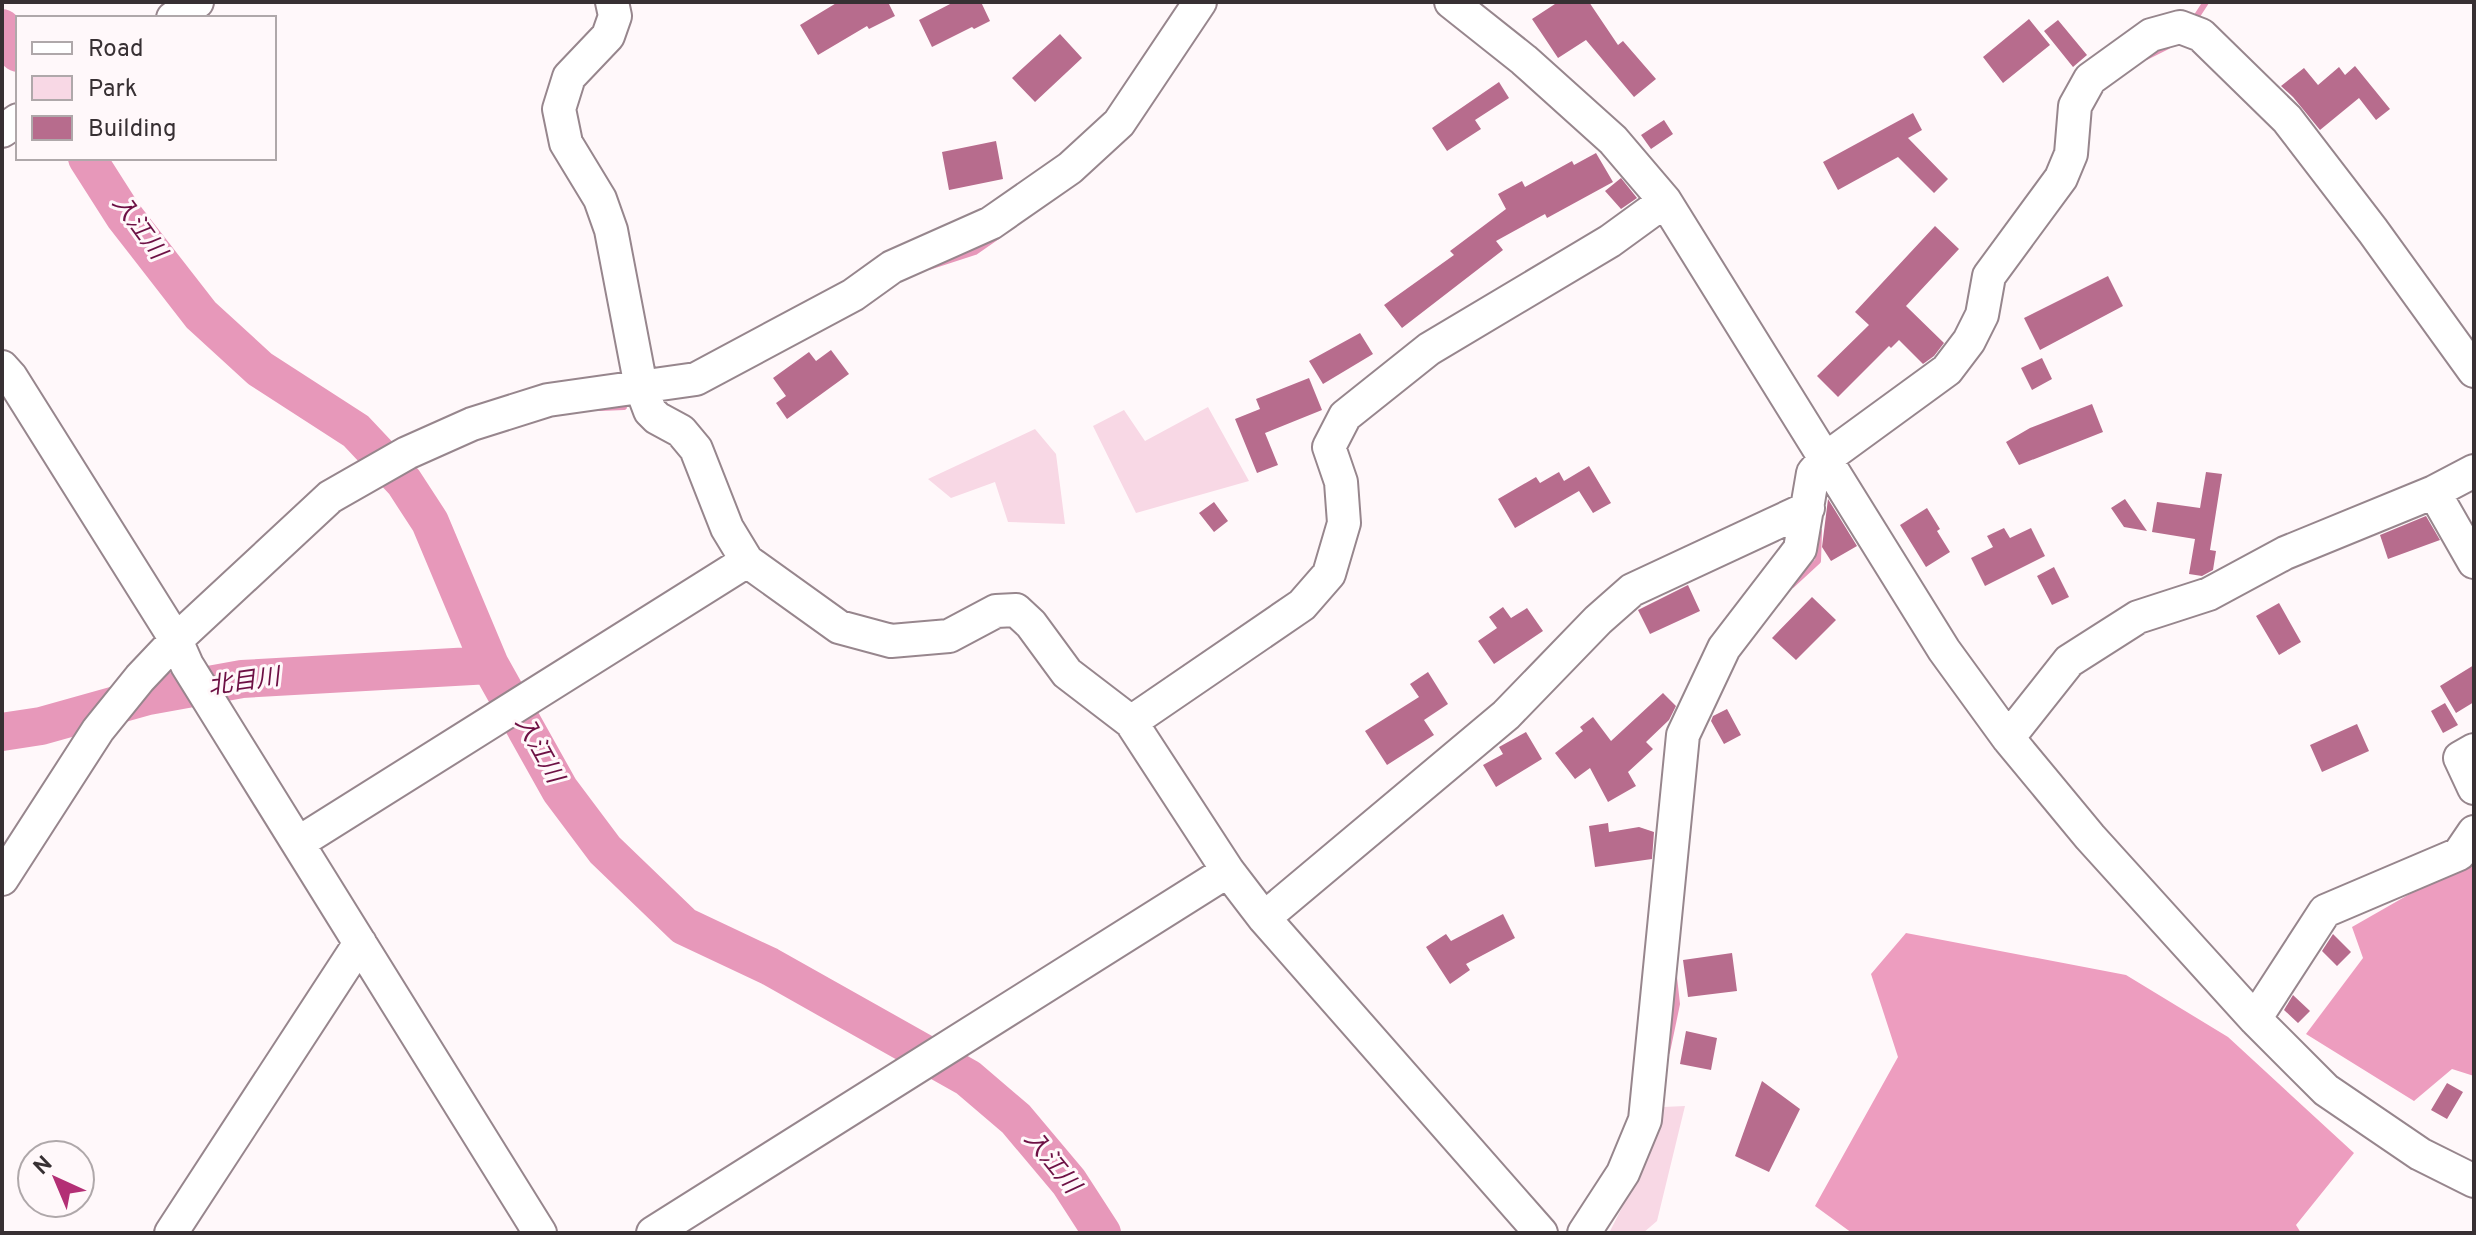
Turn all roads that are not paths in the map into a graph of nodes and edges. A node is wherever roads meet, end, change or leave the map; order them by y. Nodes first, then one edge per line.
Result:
1 (197, 2) edge
2 (612, 2) edge
3 (1200, 2) edge
4 (1451, 2) edge
5 (176, 16) edge
6 (1665, 201) junction
7 (2, 367) edge
8 (2474, 371) edge
9 (641, 387) junction
10 (1825, 459) junction
11 (2474, 471) edge
12 (2434, 492) junction
13 (1808, 508) junction
14 (747, 561) junction
15 (2474, 562) edge
16 (181, 653) junction
17 (1131, 722) junction
18 (2008, 738) junction
19 (2474, 750) edge
20 (2474, 788) edge
21 (2474, 832) edge
22 (298, 843) junction
23 (1228, 871) junction
24 (2, 879) edge
25 (1264, 918) junction
26 (360, 943) junction
27 (2255, 1019) junction
28 (2474, 1181) edge
29 (171, 1233) edge
30 (540, 1233) edge
31 (653, 1233) edge
32 (1541, 1233) edge
33 (1584, 1233) edge

1 - 5 street
2 - 9 street
3 - 9 street
4 - 6 street
6 - 10 street
6 - 17 street
7 - 16 street
8 - 10 street
9 - 14 street
9 - 16 street
10 - 13 street
10 - 18 street
11 - 12 street
12 - 15 street
12 - 18 street
13 - 25 street
13 - 33 street
14 - 17 street
14 - 22 street
16 - 22 street
16 - 24 street
17 - 23 street
18 - 27 street
19 - 20 street
21 - 27 street
22 - 26 street
23 - 25 street
23 - 31 street
25 - 32 street
26 - 29 street
26 - 30 street
27 - 28 street

